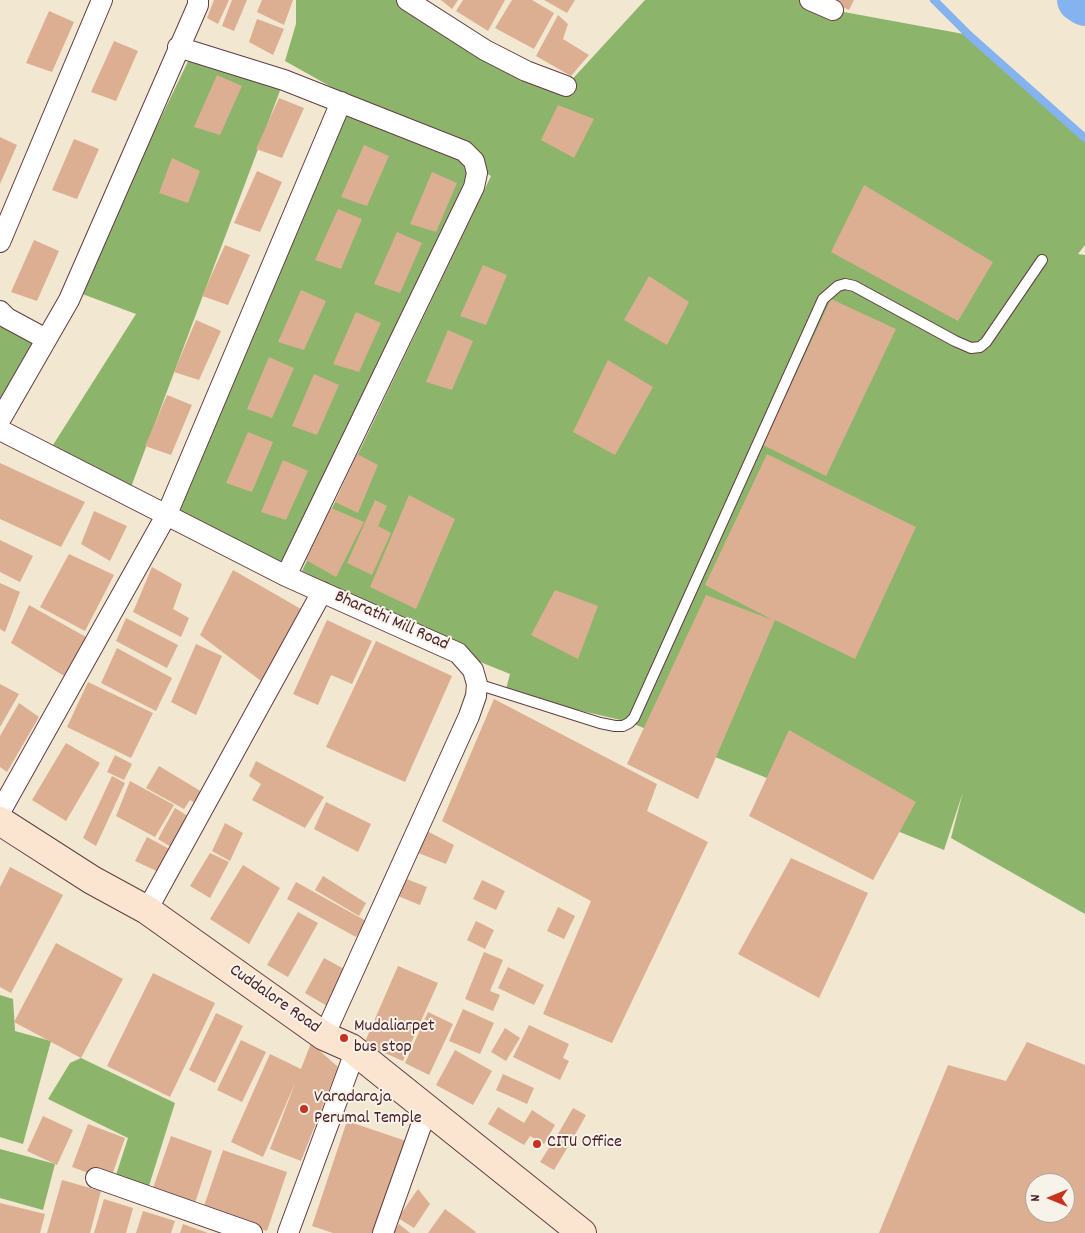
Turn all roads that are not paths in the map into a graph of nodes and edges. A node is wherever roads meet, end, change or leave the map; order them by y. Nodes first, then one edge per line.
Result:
1 (102, 0) edge
2 (198, 0) edge
3 (407, 0) edge
4 (810, 0) edge
5 (833, 10) dead end
6 (178, 47) junction
7 (566, 86) dead end
8 (340, 102) junction
9 (0, 242) edge
10 (1042, 260) dead end
11 (0, 311) edge
12 (46, 339) junction
13 (0, 420) edge
14 (0, 430) edge
15 (167, 514) junction
16 (286, 576) junction
17 (322, 592) junction
18 (477, 684) junction
19 (0, 812) edge
20 (0, 822) edge
21 (147, 910) junction
22 (324, 1036) junction
23 (355, 1052) junction
24 (427, 1109) junction
25 (96, 1178) dead end
26 (252, 1233) edge
27 (288, 1233) edge
28 (384, 1233) edge
29 (582, 1233) edge

1 - 9 street
2 - 6 street
3 - 7 street
4 - 5 street
6 - 8 street
6 - 12 street
8 - 15 street
8 - 16 street
10 - 18 lane
11 - 12 street
12 - 13 street
14 - 15 street, Bharathi Mill Road
15 - 16 street, Bharathi Mill Road
15 - 19 street
16 - 17 street, Bharathi Mill Road
17 - 18 street, Bharathi Mill Road
17 - 21 street
18 - 22 street
20 - 21 main road, Cuddalore Road
21 - 22 main road, Cuddalore Road
22 - 23 main road, Cuddalore Road
23 - 24 main road, Cuddalore Road
23 - 27 street
24 - 28 street
24 - 29 main road, Cuddalore Road
25 - 26 street

